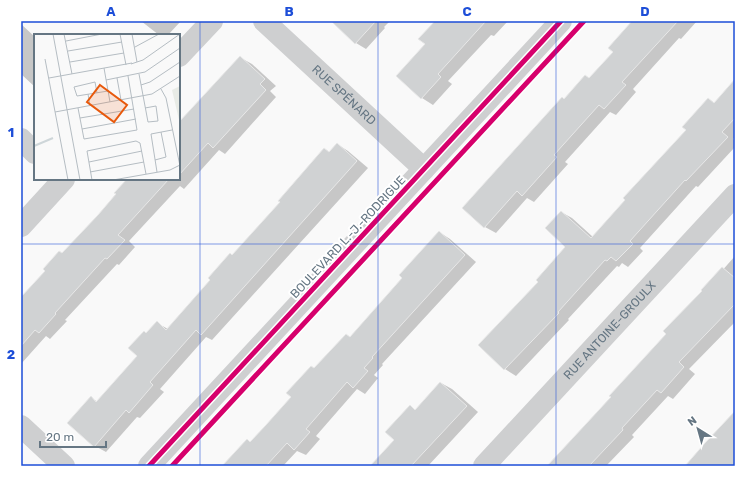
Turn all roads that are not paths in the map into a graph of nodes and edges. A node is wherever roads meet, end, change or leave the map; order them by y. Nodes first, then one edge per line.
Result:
1 (212, 21) edge
2 (264, 21) edge
3 (561, 21) edge
4 (180, 55) edge
5 (21, 140) edge
6 (34, 152) edge
7 (424, 169) junction
8 (63, 180) edge
9 (735, 195) edge
10 (21, 226) edge
11 (21, 426) edge
12 (64, 466) edge
13 (149, 466) edge
14 (484, 466) edge

1 - 4 street
2 - 7 street, RUE SPÉNARD
3 - 7 street, BOULEVARD L.-J.-RODRIGUE
5 - 6 street
7 - 13 street, BOULEVARD L.-J.-RODRIGUE
8 - 10 street
9 - 14 street, RUE ANTOINE-GROULX
11 - 12 street

